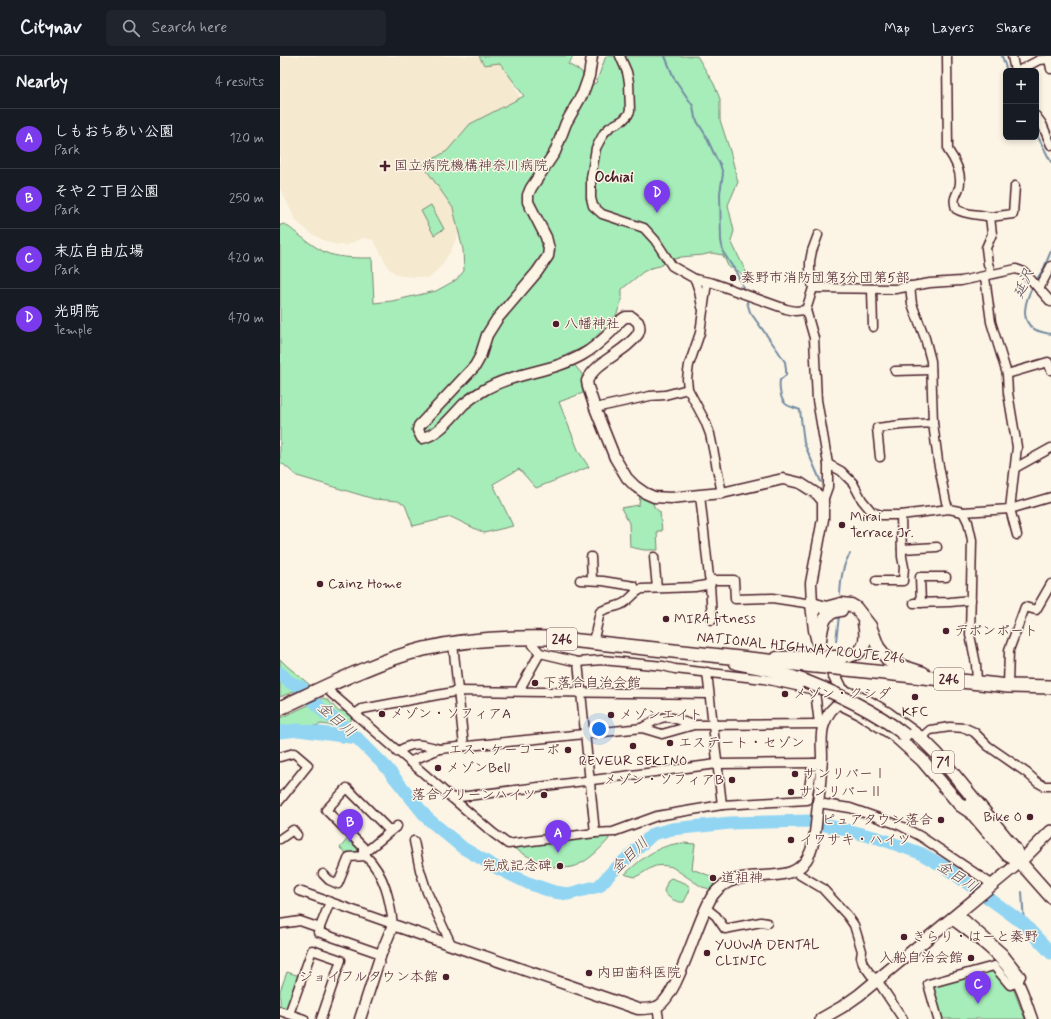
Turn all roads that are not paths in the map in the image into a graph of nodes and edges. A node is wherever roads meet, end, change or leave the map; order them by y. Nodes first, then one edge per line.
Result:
1 (592, 56) edge
2 (620, 56) edge
3 (947, 56) edge
4 (1012, 56) edge
5 (1050, 59) edge
6 (1015, 68) edge
7 (1022, 68) edge
8 (1051, 69) edge
9 (1039, 120) edge
10 (1050, 139) edge
11 (1015, 186) dead end
12 (990, 217) junction
13 (818, 234) dead end
14 (1051, 266) edge
15 (988, 275) junction
16 (695, 278) junction
17 (707, 282) junction
18 (910, 286) junction
19 (813, 288) junction
20 (872, 289) junction
21 (1039, 289) junction
22 (1051, 302) edge
23 (806, 310) junction
24 (702, 311) junction
25 (873, 327) dead end
26 (1048, 363) edge
27 (931, 370) junction
28 (895, 371) dead end
29 (1007, 374) junction
30 (688, 388) junction
31 (595, 408) junction
32 (933, 423) junction
33 (1051, 448) edge
34 (880, 457) dead end
35 (828, 464) junction
36 (1015, 468) junction
37 (722, 493) junction
38 (700, 495) junction
39 (1051, 497) edge
40 (823, 501) junction
41 (949, 509) junction
42 (1010, 509) junction
43 (963, 512) junction
44 (901, 515) junction
45 (1018, 535) dead end
46 (937, 547) dead end
47 (902, 549) junction
48 (591, 557) dead end
49 (654, 557) dead end
50 (946, 577) dead end
51 (580, 580) dead end
52 (592, 580) junction
53 (876, 581) dead end
54 (711, 582) junction
55 (1051, 584) edge
56 (657, 588) junction
57 (637, 590) junction
58 (971, 600) junction
59 (812, 604) junction
60 (860, 613) junction
61 (712, 620) dead end
62 (593, 643) junction
63 (453, 644) junction
64 (532, 645) dead end
65 (819, 646) junction
66 (680, 652) junction
67 (540, 653) junction
68 (578, 662) junction
69 (845, 663) junction
70 (707, 672) junction
71 (937, 678) junction
72 (977, 682) junction
73 (1008, 686) junction
74 (1051, 687) edge
75 (840, 690) junction
76 (459, 691) junction
77 (521, 691) junction
78 (581, 692) junction
79 (331, 693) dead end
80 (709, 694) junction
81 (840, 703) junction
82 (280, 708) edge
83 (355, 714) junction
84 (713, 724) junction
85 (821, 724) junction
86 (694, 725) junction
87 (642, 728) junction
88 (585, 734) junction
89 (921, 738) junction
90 (464, 746) junction
91 (822, 748) junction
92 (439, 749) junction
93 (397, 752) junction
94 (280, 756) edge
95 (410, 762) junction
96 (817, 763) junction
97 (717, 764) junction
98 (590, 781) junction
99 (1051, 786) edge
100 (452, 798) junction
101 (280, 800) edge
102 (722, 805) junction
103 (818, 805) junction
104 (972, 813) junction
105 (1051, 832) edge
106 (595, 833) junction
107 (297, 834) dead end
108 (280, 840) edge
109 (414, 841) dead end
110 (364, 855) junction
111 (1020, 862) junction
112 (796, 870) junction
113 (323, 874) dead end
114 (992, 886) junction
115 (299, 891) dead end
116 (1051, 897) edge
117 (330, 902) junction
118 (706, 908) junction
119 (959, 913) junction
120 (766, 923) dead end
121 (280, 924) edge
122 (393, 925) junction
123 (320, 928) junction
124 (451, 944) junction
125 (381, 954) junction
126 (877, 980) junction
127 (1018, 982) junction
128 (657, 1007) junction
129 (280, 1011) edge
130 (289, 1014) junction
131 (304, 1019) edge
132 (321, 1019) edge
133 (360, 1019) edge
134 (659, 1019) edge
135 (820, 1019) edge
136 (903, 1019) edge
137 (938, 1019) edge
138 (1032, 1019) edge

1 - 31 street
2 - 16 street
3 - 12 street
4 - 6 street
5 - 7 street
5 - 8 street
9 - 10 street
11 - 12 street
12 - 15 street
13 - 19 street
14 - 21 street
15 - 18 street
15 - 21 street
15 - 29 street
16 - 17 street
16 - 24 street
17 - 23 street
17 - 24 street
18 - 20 street
18 - 27 street
19 - 20 street
19 - 23 street
20 - 25 street
21 - 22 street
23 - 35 street
24 - 30 street
26 - 29 street
27 - 28 street
27 - 32 street
29 - 36 street
30 - 31 street
30 - 37 street
31 - 38 street
32 - 34 street
32 - 41 street
33 - 36 street
35 - 40 street
35 - 44 street
36 - 42 street
37 - 38 street
37 - 40 street
38 - 54 street
39 - 42 street
40 - 59 street
41 - 43 street
41 - 44 street
42 - 43 street
42 - 45 street
43 - 58 street
44 - 47 street
46 - 47 street
47 - 53 street
48 - 52 street
49 - 56 street
50 - 58 street
51 - 52 street
52 - 57 street
54 - 56 street
54 - 59 street
54 - 61 street
55 - 73 street
56 - 57 street
57 - 62 street
58 - 72 street
59 - 60 main road
59 - 65 main road
60 - 65 main road
60 - 69 main road
60 - 71 main road
62 - 63 highway, NATIONAL HIGHWAY ROUTE 246 / 246
62 - 66 highway, NATIONAL HIGHWAY ROUTE 246 / 246
63 - 76 street
63 - 82 highway, NATIONAL HIGHWAY ROUTE 246 / 246
64 - 67 street
65 - 75 main road
66 - 69 highway, NATIONAL HIGHWAY ROUTE 246 / 246, bridge
66 - 104 main road, 71, bridge
67 - 68 street
67 - 77 street
68 - 70 street
68 - 78 street
69 - 71 highway, NATIONAL HIGHWAY ROUTE 246 / 246
70 - 80 street
70 - 85 street
71 - 72 highway, NATIONAL HIGHWAY ROUTE 246 / 246
72 - 73 highway, NATIONAL HIGHWAY ROUTE 246 / 246
73 - 74 highway, NATIONAL HIGHWAY ROUTE 246 / 246
75 - 81 main road
75 - 89 main road, 71
76 - 77 street
76 - 83 street
76 - 90 street
77 - 78 street
78 - 80 street
78 - 88 street
79 - 83 street
80 - 84 street
81 - 85 street
81 - 91 street
81 - 104 main road, 71
83 - 93 street
84 - 85 street
84 - 86 street
84 - 97 street
85 - 91 street
86 - 87 street
86 - 87 street
87 - 88 street
88 - 90 street
88 - 98 street
89 - 99 street
89 - 111 main road, 71
90 - 92 street
91 - 96 street
92 - 93 street
92 - 95 street
93 - 95 street
94 - 101 street
95 - 100 street
96 - 97 street
96 - 102 street
96 - 103 street
97 - 98 street
97 - 102 street
98 - 100 street
98 - 106 street
100 - 106 street
102 - 106 street
103 - 112 street
103 - 114 street
104 - 111 main road, 71
105 - 111 main road
107 - 108 street
109 - 124 street
110 - 110 street
110 - 113 street
110 - 122 street
111 - 114 main road
111 - 116 main road, 71
112 - 118 street
112 - 126 street
114 - 119 main road
115 - 117 street
117 - 122 street
117 - 123 street
118 - 120 street
118 - 128 street
119 - 126 main road
119 - 127 street
121 - 123 street
122 - 124 street
122 - 125 street
123 - 125 street
124 - 128 street
125 - 133 street
126 - 135 main road
126 - 136 street
127 - 137 street
127 - 138 street
128 - 134 street
129 - 130 street
130 - 131 street
130 - 132 street

